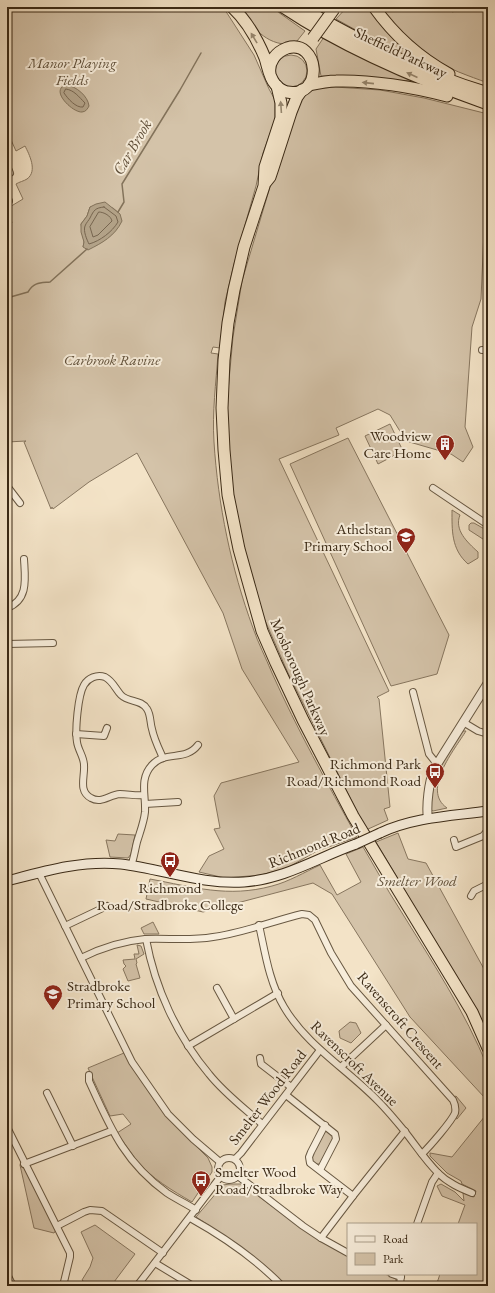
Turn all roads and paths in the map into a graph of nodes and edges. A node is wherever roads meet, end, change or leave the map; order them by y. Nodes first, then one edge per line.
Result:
1 (232, 7) edge
2 (284, 7) edge
3 (300, 7) edge
4 (374, 7) edge
5 (334, 8) edge
6 (313, 38) junction
7 (291, 47) junction
8 (308, 55) junction
9 (270, 74) junction
10 (277, 86) junction
11 (305, 87) junction
12 (488, 89) edge
13 (488, 93) edge
14 (488, 105) edge
15 (7, 166) edge
16 (10, 173) dead end
17 (264, 186) junction
18 (7, 486) edge
19 (433, 488) dead end
20 (20, 504) dead end
21 (488, 525) edge
22 (24, 558) dead end
23 (7, 608) edge
24 (53, 643) dead end
25 (7, 644) edge
26 (488, 683) edge
27 (413, 692) dead end
28 (463, 722) junction
29 (107, 728) dead end
30 (76, 734) junction
31 (488, 734) edge
32 (198, 745) dead end
33 (163, 758) junction
34 (437, 764) junction
35 (144, 794) junction
36 (178, 802) dead end
37 (145, 804) junction
38 (488, 814) edge
39 (428, 818) junction
40 (488, 830) edge
41 (454, 840) dead end
42 (131, 866) junction
43 (39, 873) junction
44 (7, 881) edge
45 (488, 884) edge
46 (471, 896) dead end
47 (107, 906) dead end
48 (259, 925) junction
49 (65, 926) junction
50 (146, 939) junction
51 (81, 958) junction
52 (217, 988) dead end
53 (278, 993) junction
54 (234, 1019) junction
55 (386, 1025) junction
56 (188, 1046) junction
57 (488, 1048) edge
58 (320, 1050) junction
59 (260, 1058) dead end
60 (341, 1067) junction
61 (89, 1075) dead end
62 (291, 1087) junction
63 (47, 1093) dead end
64 (286, 1095) junction
65 (262, 1124) junction
66 (325, 1125) junction
67 (7, 1127) edge
68 (111, 1131) junction
69 (405, 1132) junction
70 (72, 1146) junction
71 (422, 1154) junction
72 (235, 1159) junction
73 (220, 1162) junction
74 (24, 1164) junction
75 (320, 1170) junction
76 (438, 1174) junction
77 (221, 1176) junction
78 (238, 1176) junction
79 (472, 1193) dead end
80 (353, 1196) junction
81 (196, 1210) junction
82 (190, 1218) junction
83 (417, 1223) edge
84 (57, 1226) junction
85 (321, 1238) junction
86 (347, 1252) edge
87 (163, 1253) junction
88 (155, 1263) junction
89 (7, 1274) edge
90 (401, 1276) edge
91 (13, 1286) edge
92 (63, 1286) edge
93 (137, 1286) edge
94 (193, 1286) edge
95 (282, 1286) edge
96 (400, 1286) edge

9 -> 1 highway
14 -> 2 highway, Sheffield Parkway
3 - 13 highway, Sheffield Parkway
4 - 12 highway
5 - 6 highway, bridge
6 - 7 highway
6 - 8 highway
7 - 8 highway
7 - 9 highway
8 - 11 highway
9 - 10 highway
10 - 11 highway
17 -> 10 highway, Mosborough Parkway
14 -> 11 highway
11 - 17 highway, Mosborough Parkway
15 - 16 street
17 - 57 highway, Mosborough Parkway
18 - 20 street
19 - 21 street
22 - 23 street
24 - 25 street
26 - 28 street
27 - 34 street
28 - 31 street
28 - 34 street
29 - 30 street
30 - 33 street
30 - 35 street
32 - 33 street
33 - 35 street
34 - 39 street
35 - 37 street
36 - 37 street
37 - 42 street
38 - 39 main road, Richmond Road
39 - 42 main road, Richmond Road, bridge
40 - 41 street
42 - 43 main road, Richmond Road
43 - 44 main road, Richmond Road
43 - 49 street
45 - 46 street
47 - 49 street
48 - 50 street, Ravenscroft Crescent
48 - 53 street, Ravenscroft Avenue
48 - 55 street, Ravenscroft Crescent
49 - 51 street
50 - 51 street, Ravenscroft Crescent
50 - 56 street
51 - 73 street
52 - 54 street
53 - 54 street
53 - 58 street, Ravenscroft Avenue
54 - 56 street
55 - 60 street
55 - 71 street, Ravenscroft Crescent
56 - 65 street
58 - 60 street, Ravenscroft Avenue
58 - 62 street, Smelter Wood Road
59 - 62 street
60 - 69 street, Ravenscroft Avenue
61 - 68 street
62 - 64 street, Smelter Wood Road
63 - 70 street
64 - 65 street, Smelter Wood Road
64 - 66 street
65 - 72 street, Smelter Wood Road
66 - 75 street
66 - 75 street
67 - 74 street
68 - 70 street
68 - 81 street
69 - 71 street, Ravenscroft Avenue
69 - 80 street
70 - 74 street
71 - 76 street, Ravenscroft Avenue
72 - 73 street
72 - 78 street
73 - 77 street
74 - 84 street
75 - 80 street
76 - 79 street, Ravenscroft Avenue
76 - 83 street
77 - 78 street
77 - 81 street
78 - 85 street
80 - 85 street
81 - 82 street
82 - 87 street
82 - 95 street
84 - 87 street
84 - 92 street
85 - 86 street
87 - 88 street
88 - 93 street
88 - 94 street
89 - 91 street
90 - 96 street

